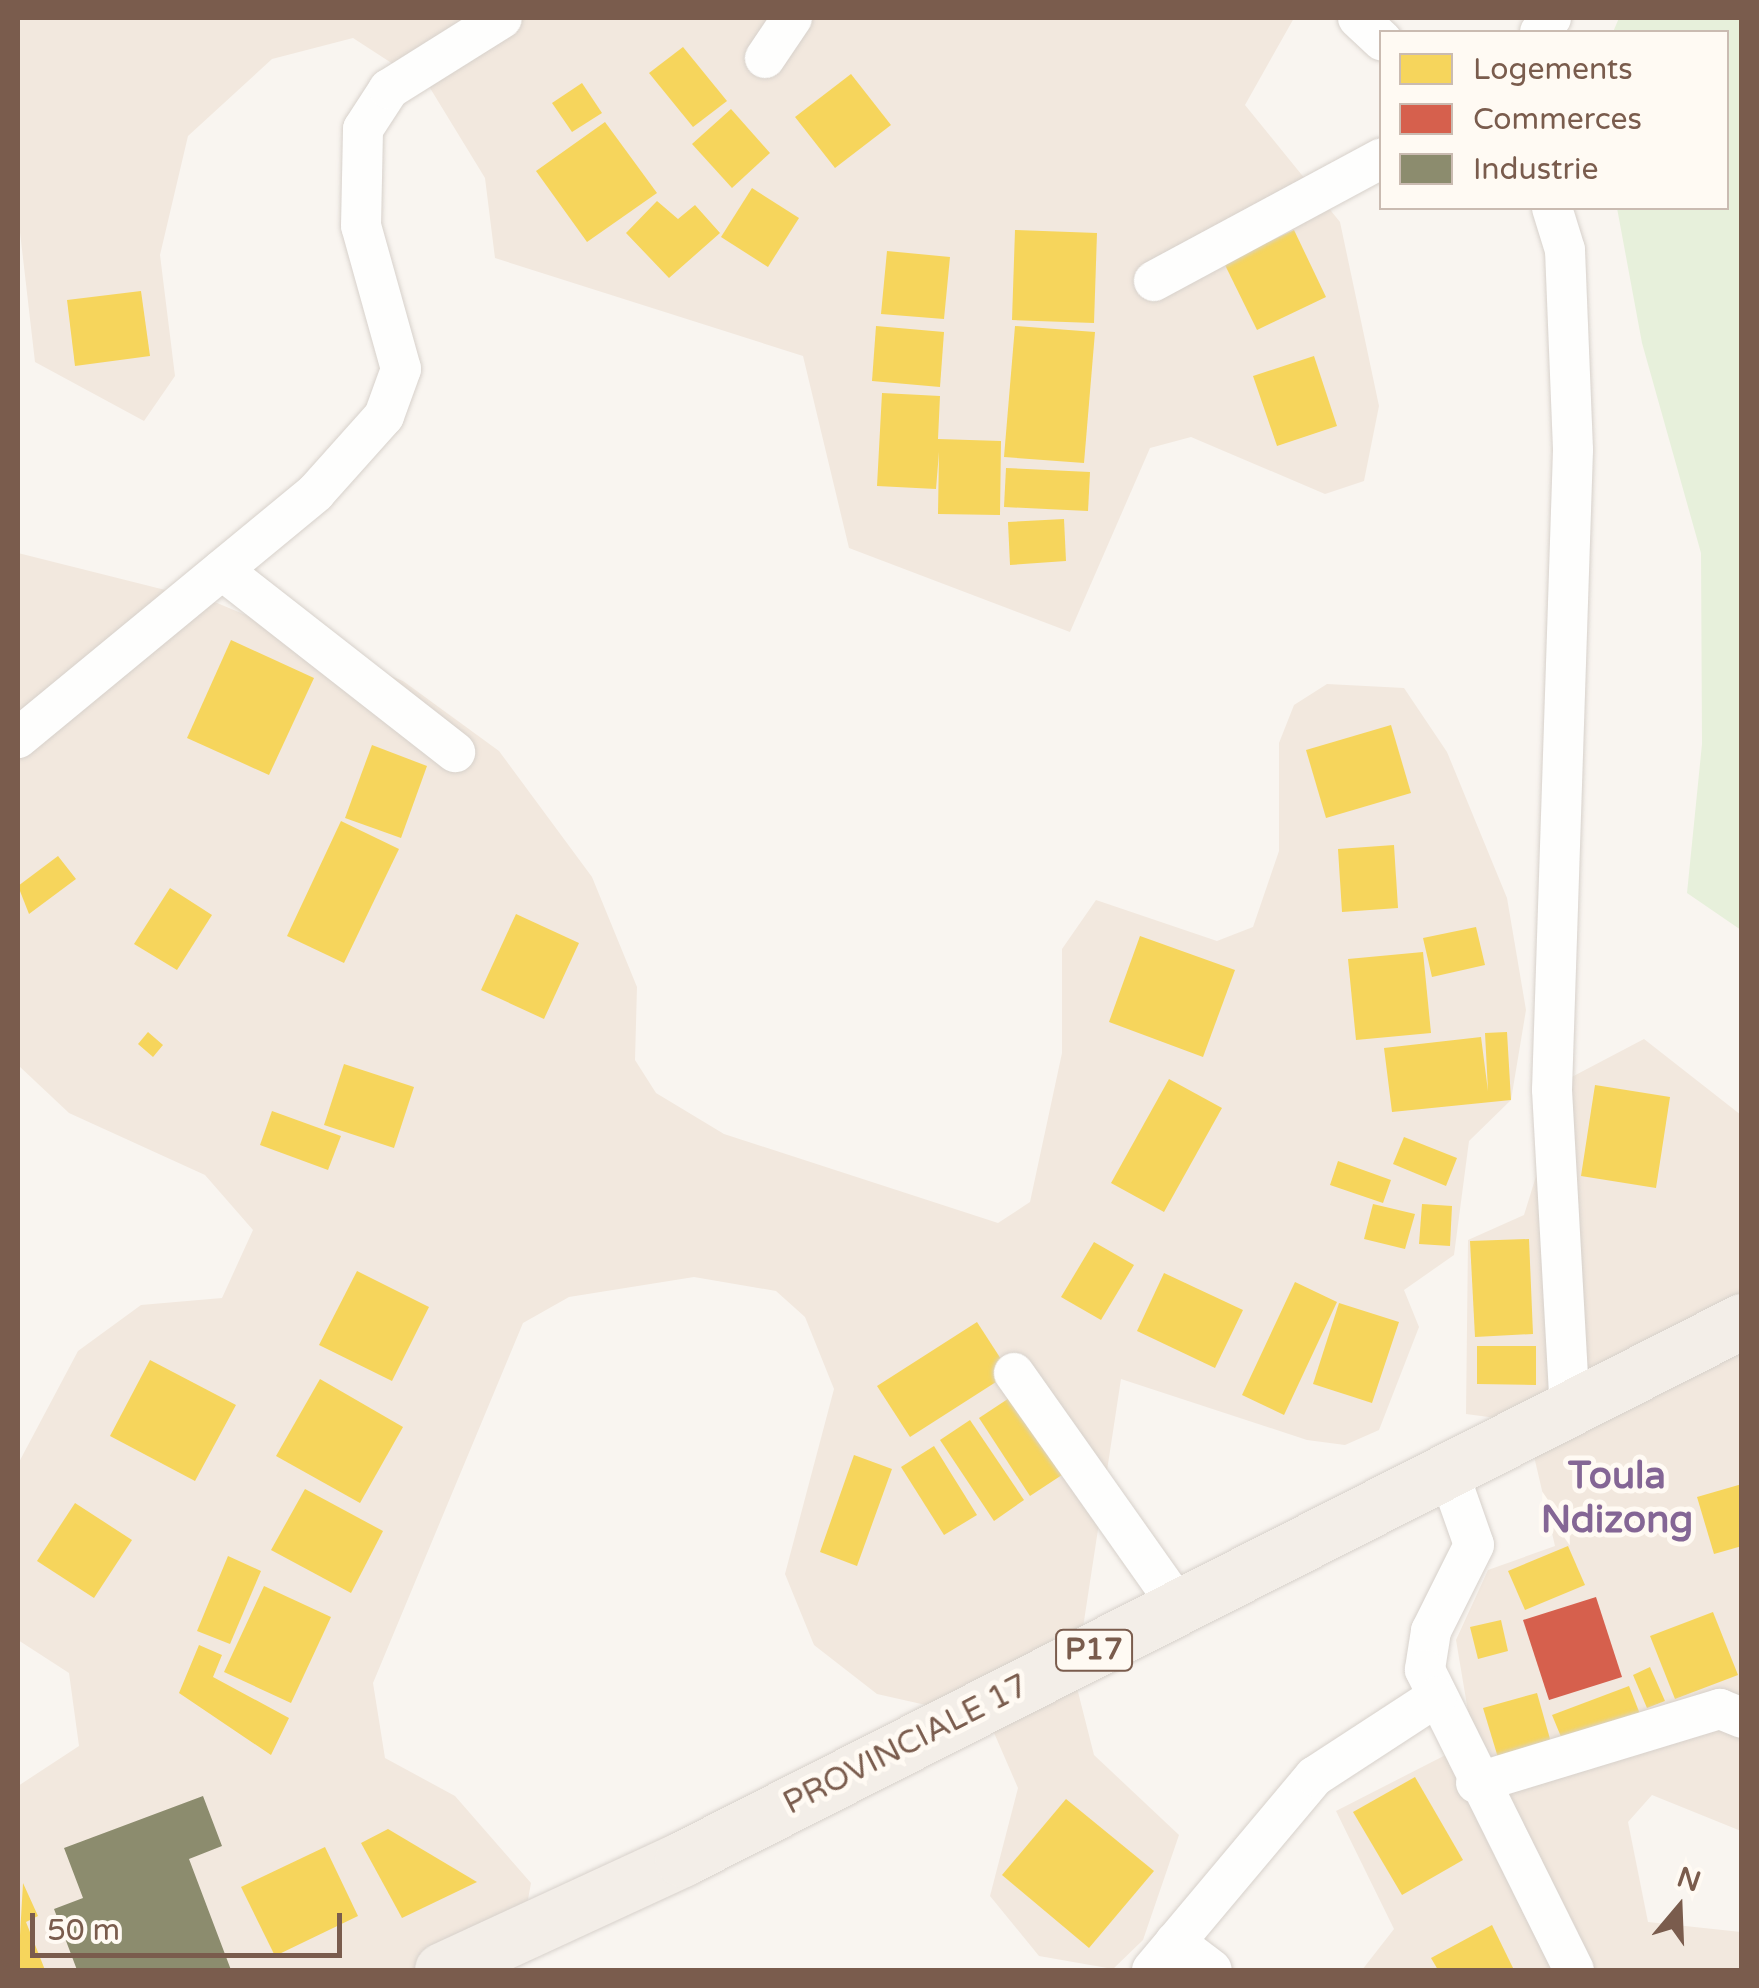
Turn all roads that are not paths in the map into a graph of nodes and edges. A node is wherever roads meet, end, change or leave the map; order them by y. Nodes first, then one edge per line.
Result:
1 (502, 18) edge
2 (792, 18) edge
3 (1358, 18) edge
4 (1379, 37) edge
5 (765, 58) dead end
6 (1379, 160) edge
7 (1553, 210) edge
8 (1154, 281) dead end
9 (222, 570) junction
10 (18, 738) edge
11 (455, 752) dead end
12 (1742, 1321) edge
13 (1014, 1374) dead end
14 (1570, 1409) junction
15 (1448, 1471) junction
16 (1179, 1607) junction
17 (1436, 1697) junction
18 (1742, 1718) edge
19 (1476, 1783) junction
20 (1163, 1956) edge
21 (442, 1970) edge
22 (1212, 1970) edge
23 (1574, 1970) edge

1 - 9 street
2 - 5 street
3 - 4 street
6 - 8 street
7 - 14 street
9 - 10 street
9 - 11 street
12 - 14 main road, PROVINCIALE 17 / P17
13 - 16 street
14 - 15 main road, PROVINCIALE 17 / P17
15 - 16 main road, PROVINCIALE 17 / P17
15 - 17 street
16 - 21 main road, PROVINCIALE 17 / P17
17 - 19 street
17 - 20 street
18 - 19 street
19 - 23 street
20 - 22 street

